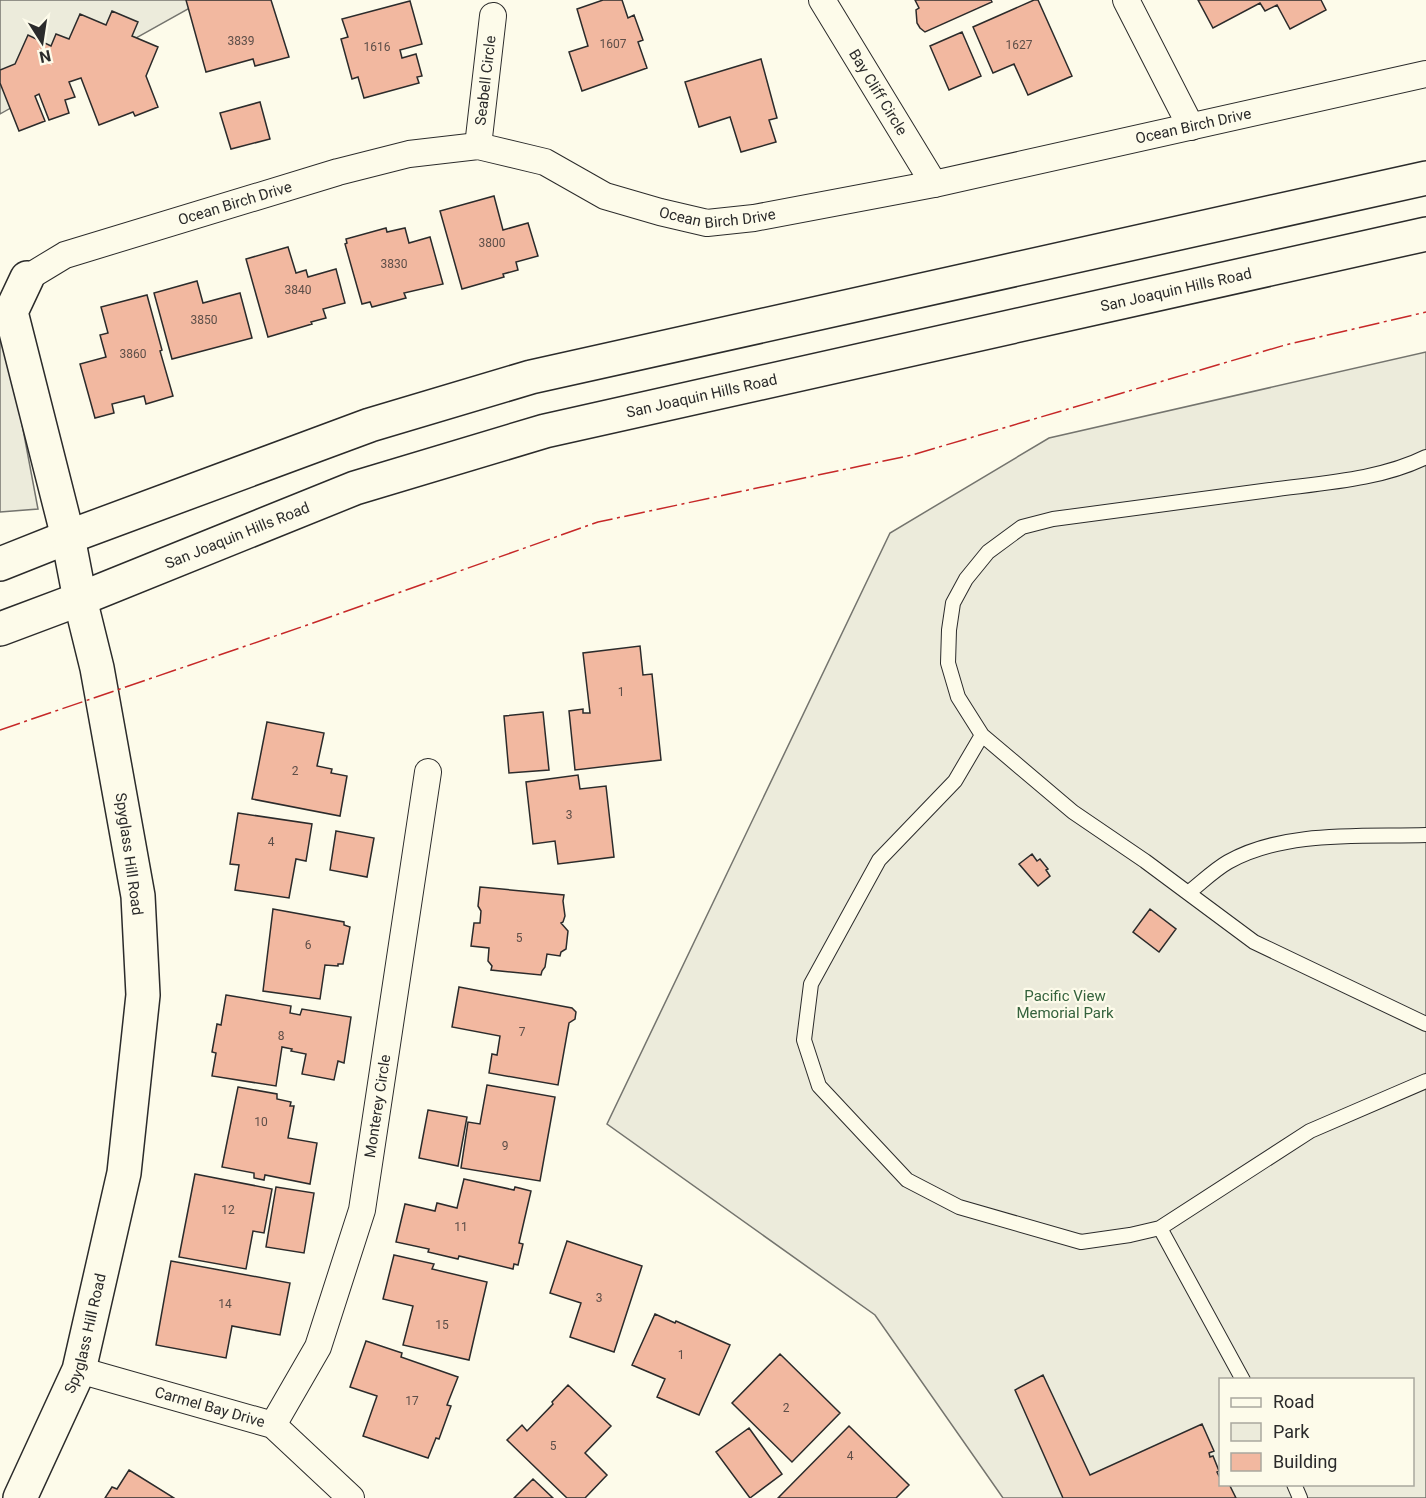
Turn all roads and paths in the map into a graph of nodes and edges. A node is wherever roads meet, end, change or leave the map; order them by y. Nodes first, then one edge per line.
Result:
1 (822, 0) edge
2 (1126, 0) edge
3 (493, 16) dead end
4 (1426, 74) edge
5 (1191, 127) junction
6 (478, 146) junction
7 (1426, 178) edge
8 (934, 184) junction
9 (1426, 234) edge
10 (27, 278) joint
11 (1426, 457) edge
12 (68, 537) junction
13 (0, 564) edge
14 (80, 599) junction
15 (0, 629) edge
16 (982, 735) junction
17 (428, 772) dead end
18 (1426, 835) edge
19 (1188, 893) junction
20 (1426, 1024) edge
21 (1426, 1081) edge
22 (1160, 1228) junction
23 (79, 1370) junction
24 (1242, 1378) edge
25 (273, 1425) junction
26 (20, 1498) edge
27 (351, 1498) edge

1 - 8 street, Bay Cliff Circle
2 - 5 street
3 - 6 street, Seabell Circle
4 - 5 street, Ocean Birch Drive
5 - 8 street, Ocean Birch Drive
6 - 8 street, Ocean Birch Drive
6 - 10 street, Ocean Birch Drive
7 - 12 main road
9 - 14 main road, San Joaquin Hills Road
10 - 12 main road, Spyglass Hill Road
11 - 16 lane
12 - 13 main road
12 - 14 main road, Spyglass Hill Road
14 - 15 main road, San Joaquin Hills Road
14 - 23 main road, Spyglass Hill Road
16 - 19 lane
16 - 22 lane
17 - 25 street, Monterey Circle
18 - 19 lane
19 - 20 lane
21 - 22 lane
22 - 24 lane
23 - 25 street, Carmel Bay Drive
23 - 26 main road, Spyglass Hill Road
25 - 27 street, Carmel Bay Drive

